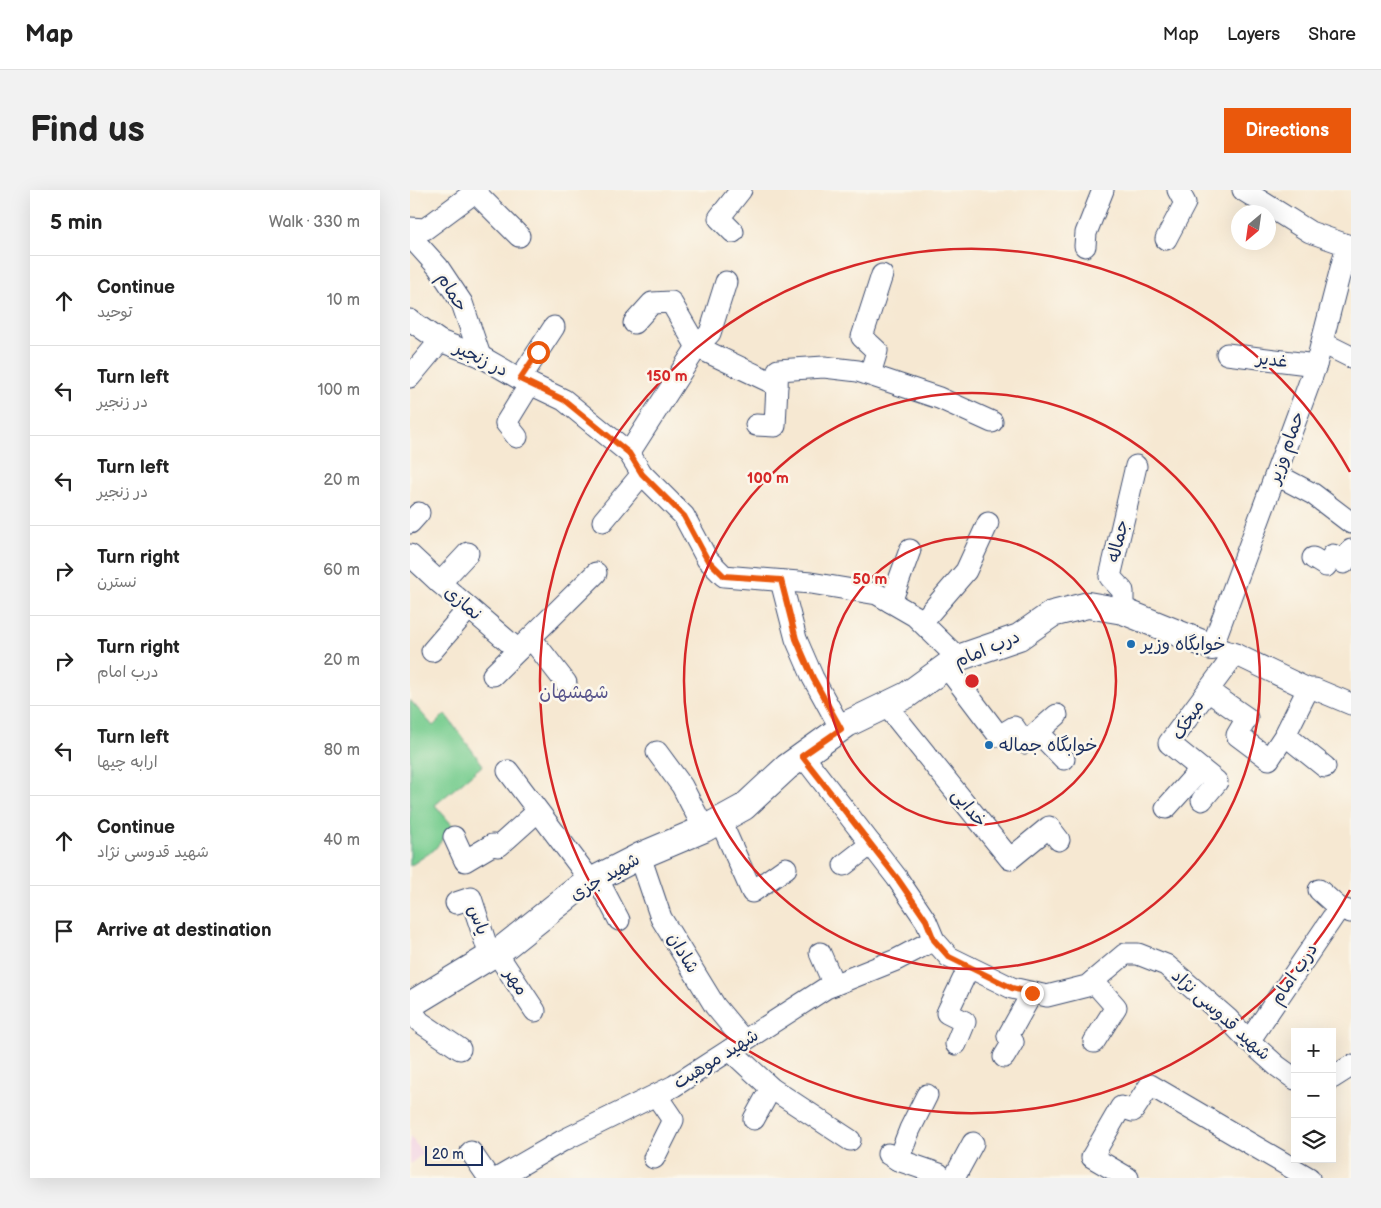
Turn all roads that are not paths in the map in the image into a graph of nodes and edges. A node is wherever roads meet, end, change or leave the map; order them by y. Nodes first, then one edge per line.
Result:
1 (741, 190) edge
2 (1103, 190) edge
3 (1178, 190) edge
4 (1243, 190) edge
5 (726, 225) dead end
6 (410, 228) edge
7 (410, 236) edge
8 (519, 236) dead end
9 (1166, 240) dead end
10 (1085, 246) dead end
11 (882, 275) dead end
12 (726, 282) dead end
13 (410, 320) edge
14 (634, 323) dead end
15 (554, 327) dead end
16 (440, 341) junction
17 (1323, 344) junction
18 (698, 347) junction
19 (1227, 354) dead end
20 (480, 356) junction
21 (1351, 357) edge
22 (1316, 365) junction
23 (870, 374) junction
24 (410, 377) edge
25 (525, 382) junction
26 (777, 385) junction
27 (992, 422) dead end
28 (756, 425) dead end
29 (517, 437) dead end
30 (629, 453) junction
31 (1136, 466) dead end
32 (642, 474) junction
33 (1277, 475) junction
34 (604, 521) dead end
35 (988, 523) dead end
36 (1351, 523) edge
37 (910, 550) dead end
38 (1351, 550) edge
39 (468, 553) dead end
40 (410, 555) edge
41 (1314, 558) dead end
42 (596, 573) dead end
43 (781, 580) junction
44 (440, 583) junction
45 (891, 602) junction
46 (469, 608) junction
47 (1123, 611) junction
48 (922, 622) junction
49 (524, 644) junction
50 (432, 651) dead end
51 (1223, 651) junction
52 (952, 662) junction
53 (493, 675) dead end
54 (566, 683) dead end
55 (1308, 689) junction
56 (1208, 690) junction
57 (1351, 704) edge
58 (886, 705) junction
59 (1057, 715) dead end
60 (841, 729) junction
61 (1038, 732) junction
62 (1285, 735) junction
63 (657, 752) dead end
64 (802, 756) junction
65 (1064, 759) dead end
66 (1325, 767) dead end
67 (1200, 769) junction
68 (508, 771) dead end
69 (1202, 800) dead end
70 (1166, 808) dead end
71 (550, 818) junction
72 (712, 824) junction
73 (454, 837) dead end
74 (1059, 840) dead end
75 (870, 844) junction
76 (640, 856) junction
77 (844, 865) dead end
78 (786, 868) dead end
79 (594, 879) junction
80 (1319, 890) dead end
81 (456, 903) dead end
82 (1345, 910) edge
83 (619, 920) dead end
84 (934, 940) junction
85 (820, 953) dead end
86 (493, 954) junction
87 (969, 967) junction
88 (1093, 981) junction
89 (834, 985) junction
90 (1032, 993) junction
91 (410, 1005) edge
92 (410, 1009) edge
93 (535, 1012) dead end
94 (1249, 1041) junction
95 (1094, 1042) dead end
96 (956, 1044) dead end
97 (737, 1046) junction
98 (460, 1049) dead end
99 (1004, 1057) dead end
100 (1351, 1066) edge
101 (1336, 1075) edge
102 (1291, 1076) edge
103 (771, 1088) junction
104 (656, 1095) junction
105 (926, 1095) dead end
106 (754, 1119) dead end
107 (850, 1140) dead end
108 (973, 1143) dead end
109 (471, 1152) dead end
110 (654, 1158) dead end
111 (488, 1178) edge
112 (498, 1178) edge
113 (942, 1178) edge
114 (954, 1178) edge
115 (1128, 1178) edge
116 (1309, 1178) edge

1 - 5 street
2 - 10 street
3 - 9 street
4 - 17 street, حمام وزیر
6 - 8 street
7 - 20 street, حمام
11 - 23 street
12 - 18 street
13 - 16 street, در زنجیر
14 - 18 street
15 - 25 street
16 - 20 street, در زنجیر
16 - 24 street
17 - 21 street
17 - 22 street, حمام وزیر
18 - 26 street
18 - 30 street
19 - 22 street, غدیر
20 - 25 street, در زنجیر
22 - 33 street, حمام وزیر
23 - 26 street
23 - 27 street
25 - 29 street
25 - 30 street, در زنجیر
26 - 28 street
30 - 32 street, در زنجیر
31 - 47 street, جماله
32 - 34 street
32 - 43 street, در زنجیر
33 - 36 street
33 - 51 street, حمام وزیر
35 - 48 street
37 - 45 street
38 - 41 street
39 - 44 street
40 - 44 street, نمازی
42 - 49 street
43 - 45 street, در زنجیر
43 - 60 street
44 - 46 street, نمازی
45 - 48 street, در زنجیر
46 - 49 street, نمازی
46 - 50 street
47 - 51 street, درب امام
47 - 52 street, درب امام
48 - 52 street, در زنجیر
49 - 53 street
49 - 54 street, نمازی
51 - 55 street, درب امام
51 - 56 street, میخک
52 - 58 street, درب امام
52 - 61 street, در زنجیر
55 - 57 street, درب امام
55 - 62 street
56 - 62 street
56 - 67 street, میخک
58 - 60 street, درب امام
58 - 74 street, خدایی
59 - 61 street
60 - 64 street, درب امام
61 - 65 street
62 - 66 street
63 - 72 street
64 - 72 street, شهید جزی
64 - 75 street, شهید قدوسی نژاد
67 - 69 street, میخک
67 - 70 street
68 - 71 street
71 - 73 street
71 - 79 street
72 - 76 street, شهید جزی
72 - 78 street
75 - 77 street
75 - 84 street, شهید قدوسی نژاد
76 - 79 street, شهید جزی
76 - 97 street, شادان
79 - 83 street
79 - 86 street, شهید جزی
80 - 82 street
81 - 86 street, یاس
82 - 94 street, درب امام
84 - 87 street, شهید قدوسی نژاد
84 - 89 street, شهید موهبت
85 - 89 street
86 - 91 street, شهید جزی
86 - 93 street, مهر
87 - 90 street, شهید قدوسی نژاد
87 - 96 street
88 - 90 street, شهید قدوسی نژاد
88 - 94 street, شهید قدوسی نژاد
88 - 95 street
89 - 97 street, شهید موهبت
90 - 99 street
92 - 98 street
94 - 102 street, شهید قدوسی نژاد
97 - 103 street, شادان
97 - 104 street, شهید موهبت
100 - 101 street
103 - 106 street
103 - 107 street, شادان
104 - 110 street
104 - 112 street, شهید موهبت
105 - 113 street
108 - 114 street
109 - 111 street
115 - 116 street

